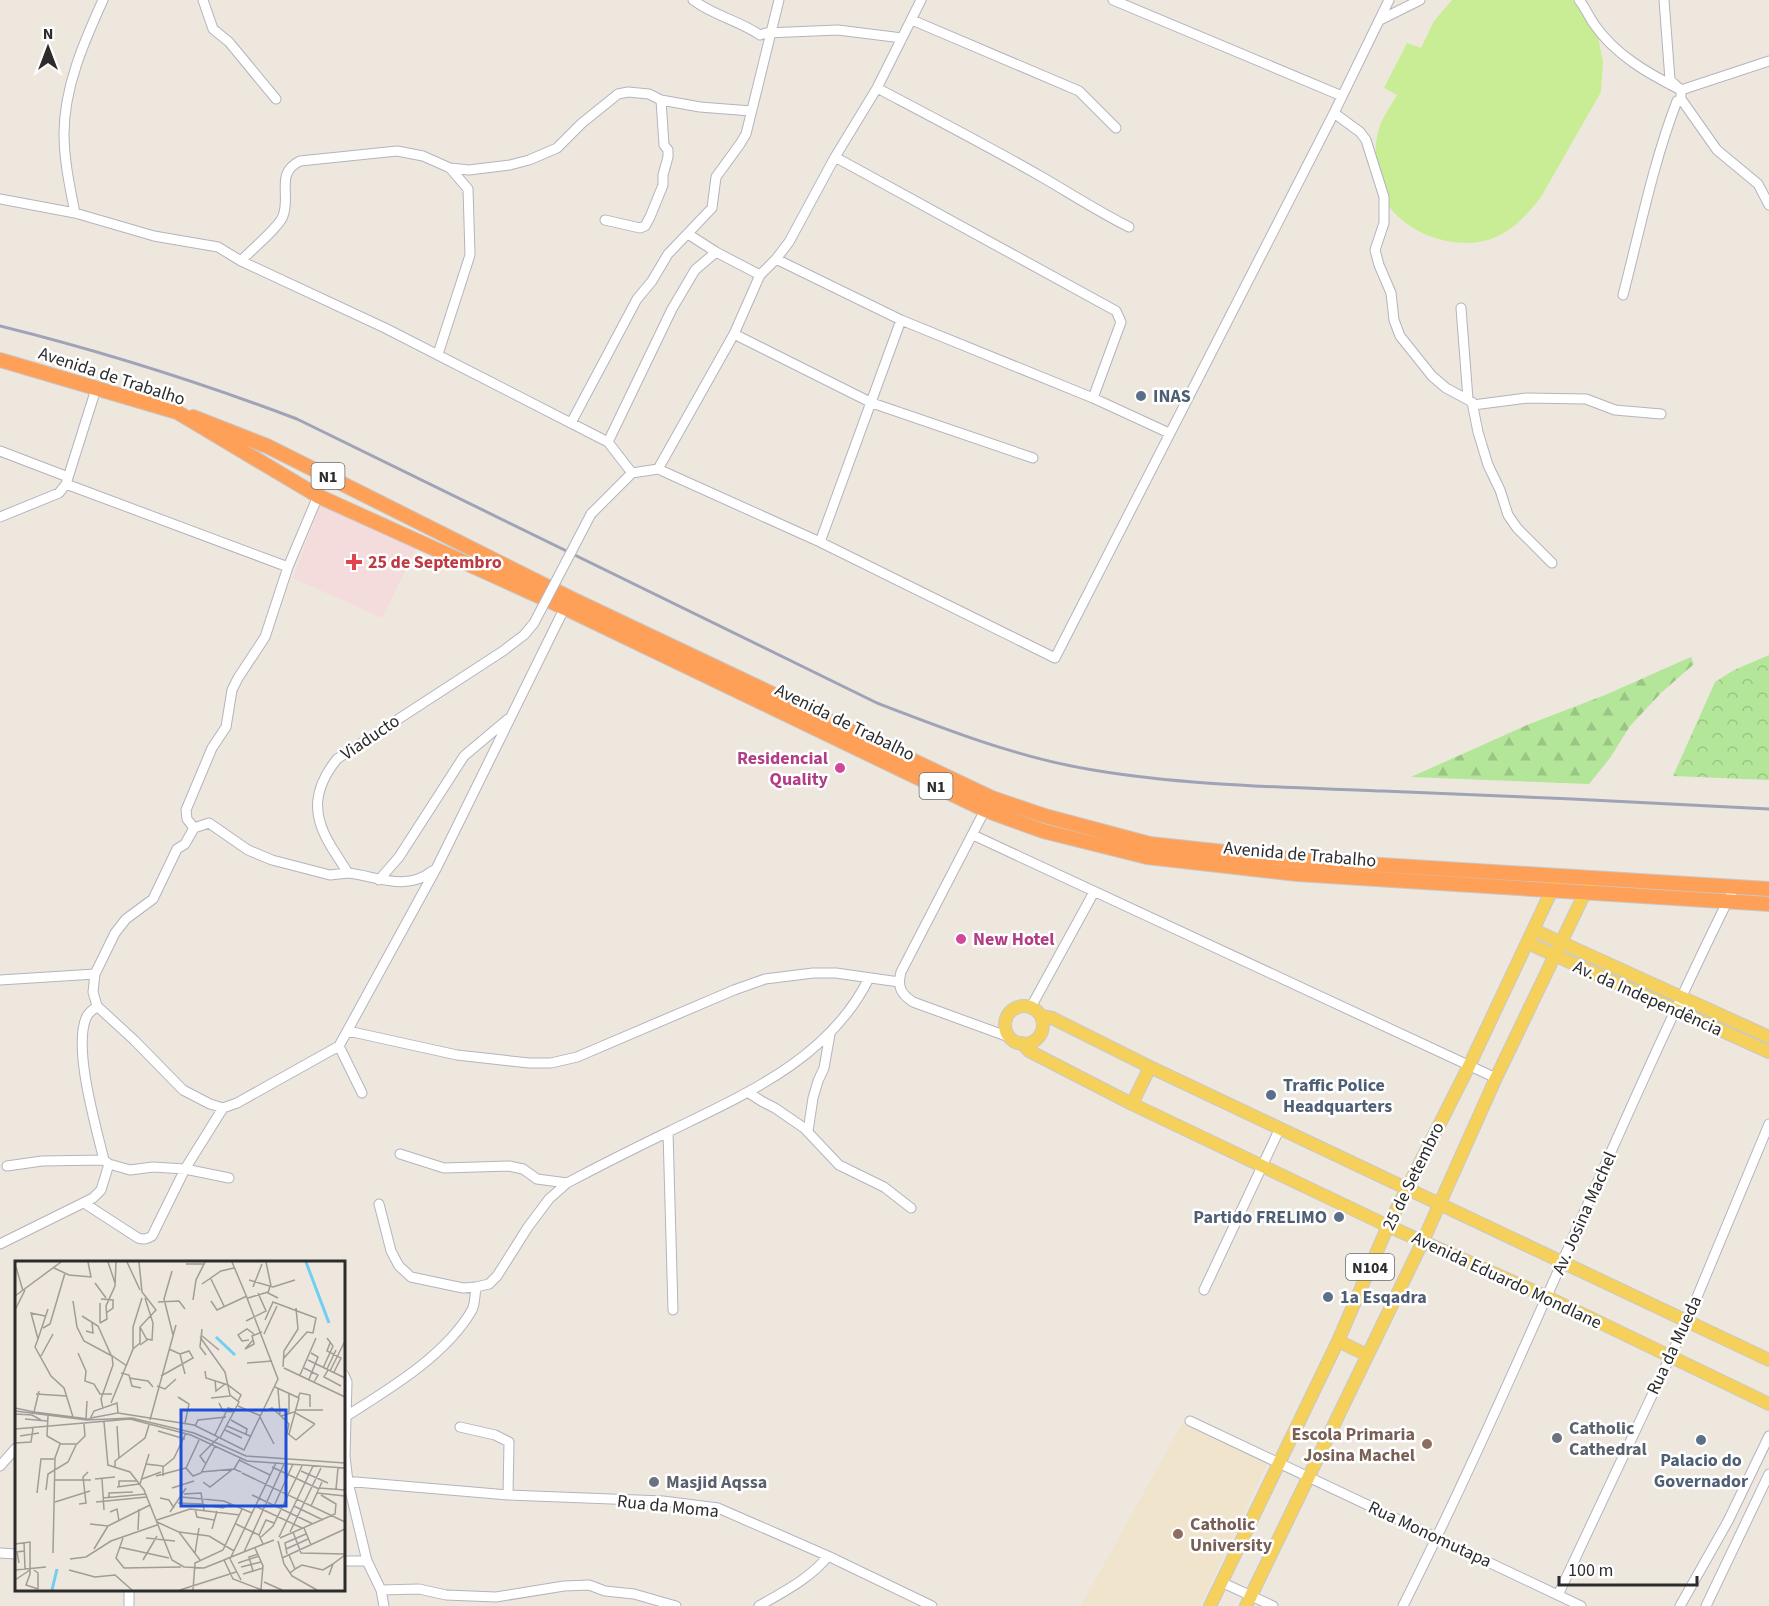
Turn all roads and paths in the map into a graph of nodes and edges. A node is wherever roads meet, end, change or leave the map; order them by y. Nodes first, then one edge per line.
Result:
1 (103, 0) edge
2 (202, 0) edge
3 (693, 0) edge
4 (779, 0) edge
5 (908, 0) edge
6 (1113, 0) edge
7 (1389, 0) edge
8 (1420, 0) edge
9 (1579, 0) edge
10 (1664, 0) edge
11 (920, 3) edge
12 (912, 20) junction
13 (1380, 20) junction
14 (772, 33) junction
15 (902, 38) junction
16 (1769, 61) edge
17 (877, 88) junction
18 (1681, 94) junction
19 (1342, 96) junction
20 (276, 99) dead end
21 (661, 100) junction
22 (751, 111) junction
23 (1334, 113) junction
24 (1116, 128) dead end
25 (835, 157) junction
26 (450, 168) junction
27 (0, 199) edge
28 (1769, 205) edge
29 (75, 213) junction
30 (605, 220) dead end
31 (1129, 228) dead end
32 (688, 234) junction
33 (716, 252) junction
34 (776, 259) junction
35 (241, 261) junction
36 (760, 275) junction
37 (1623, 295) dead end
38 (1461, 308) dead end
39 (901, 320) junction
40 (734, 334) junction
41 (438, 354) junction
42 (0, 360) edge
43 (96, 389) junction
44 (1094, 398) junction
45 (1470, 402) junction
46 (872, 403) junction
47 (177, 412) junction
48 (1661, 414) dead end
49 (571, 423) junction
50 (1168, 433) junction
51 (609, 442) junction
52 (0, 451) edge
53 (1034, 458) dead end
54 (658, 469) junction
55 (632, 473) junction
56 (67, 481) junction
57 (318, 496) junction
58 (0, 517) edge
59 (820, 542) junction
60 (1552, 562) dead end
61 (288, 567) junction
62 (568, 603) junction
63 (511, 717) junction
64 (988, 804) junction
65 (194, 828) junction
66 (973, 835) junction
67 (437, 867) junction
68 (348, 873) junction
69 (379, 880) junction
70 (1556, 883) junction
71 (1589, 885) junction
72 (1735, 886) junction
73 (1769, 888) edge
74 (1094, 892) junction
75 (1727, 902) junction
76 (1769, 904) edge
77 (1534, 930) junction
78 (1562, 942) junction
79 (1528, 943) junction
80 (1556, 956) junction
81 (95, 974) junction
82 (870, 978) junction
83 (0, 980) edge
84 (899, 982) junction
85 (1681, 995) junction
86 (97, 1006) junction
87 (1031, 1007) junction
88 (1674, 1010) junction
89 (1041, 1016) junction
90 (348, 1031) junction
91 (830, 1035) junction
92 (1009, 1037) junction
93 (1769, 1037) edge
94 (1022, 1044) junction
95 (339, 1046) junction
96 (1769, 1052) edge
97 (1469, 1066) junction
98 (1150, 1067) junction
99 (1496, 1078) junction
100 (362, 1093) dead end
101 (749, 1093) junction
102 (1132, 1104) junction
103 (223, 1108) junction
104 (1769, 1124) edge
105 (1280, 1128) junction
106 (808, 1131) junction
107 (668, 1132) junction
108 (400, 1154) dead end
109 (106, 1162) junction
110 (7, 1166) dead end
111 (1262, 1166) junction
112 (185, 1169) junction
113 (229, 1179) dead end
114 (567, 1183) junction
115 (1406, 1188) junction
116 (84, 1203) junction
117 (1440, 1203) junction
118 (380, 1204) dead end
119 (911, 1208) dead end
120 (1388, 1226) junction
121 (1423, 1241) junction
122 (0, 1244) edge
123 (1563, 1262) junction
124 (476, 1287) junction
125 (1204, 1290) dead end
126 (1547, 1297) junction
127 (673, 1310) dead end
128 (1687, 1321) junction
129 (1338, 1341) junction
130 (1367, 1355) junction
131 (1669, 1356) junction
132 (1769, 1360) edge
133 (345, 1377) edge
134 (1769, 1404) edge
135 (348, 1415) junction
136 (1190, 1421) dead end
137 (460, 1428) dead end
138 (1769, 1436) edge
139 (15, 1451) edge
140 (1279, 1462) junction
141 (0, 1466) edge
142 (1752, 1471) junction
143 (1768, 1476) edge
144 (1310, 1477) junction
145 (346, 1481) edge
146 (508, 1495) junction
147 (1728, 1521) junction
148 (1744, 1529) junction
149 (1438, 1537) junction
150 (0, 1553) edge
151 (15, 1554) edge
152 (828, 1556) junction
153 (345, 1561) edge
154 (367, 1561) junction
155 (1221, 1582) junction
156 (381, 1590) junction
157 (1558, 1595) junction
158 (1248, 1601) edge
159 (384, 1606) edge
160 (676, 1606) edge
161 (759, 1606) edge
162 (932, 1606) edge
163 (1210, 1606) edge
164 (1273, 1606) edge
165 (1403, 1606) edge
166 (1581, 1606) edge
167 (1680, 1606) edge
168 (1706, 1606) edge

1 - 29 street
2 - 20 street
3 - 14 street
4 - 14 street
5 - 11 street
6 - 19 street
7 - 13 street
8 - 13 street
9 - 18 street
10 - 18 street
11 - 12 street
12 - 15 street
12 - 24 street
13 - 19 street
14 - 15 street
14 - 22 street
15 - 17 street
16 - 18 street
17 - 25 street
17 - 31 street
18 - 28 street
18 - 37 street
19 - 23 street
21 - 22 street
21 - 26 street
21 - 30 street
22 - 32 street
23 - 45 street
23 - 50 street
25 - 34 street
25 - 44 street
26 - 35 street
26 - 41 street
27 - 29 street
29 - 35 street
32 - 33 street
32 - 49 street
33 - 36 street
33 - 51 street
34 - 36 street
34 - 39 street
35 - 41 street
36 - 40 street
38 - 45 street
39 - 44 street
39 - 46 street
40 - 46 street
40 - 54 street
41 - 49 street
42 - 43 highway, Avenida de Trabalho / N1
43 - 47 highway, Avenida de Trabalho / N1
43 - 56 street
44 - 50 street
45 - 48 street
45 - 60 street
46 - 53 street
46 - 59 street
47 - 57 highway, Avenida de Trabalho / N1
47 - 62 highway, Avenida de Trabalho / N1
49 - 51 street
50 - 59 street
51 - 55 street
52 - 56 street
54 - 55 street
54 - 59 street
55 - 68 street, Viaducto, bridge
56 - 58 street
56 - 61 street
57 - 61 street
57 - 62 highway, Avenida de Trabalho / N1
61 - 65 street
62 - 63 street
62 - 64 highway, Avenida de Trabalho / N1
63 - 67 street
63 - 69 street
64 - 66 street
64 - 70 highway, Avenida de Trabalho / N1
65 - 68 street
65 - 81 street
66 - 74 street
66 - 84 street
67 - 69 street
67 - 90 street
68 - 69 street
70 - 71 highway, Avenida de Trabalho / N1
70 - 77 main road, 25 de Setembro / N104
71 - 72 highway, Avenida de Trabalho / N1
71 - 75 highway, Avenida de Trabalho / N1
71 - 78 main road, N104
72 - 73 highway, Avenida de Trabalho / N1
72 - 75 street, Av. Josina Machel
74 - 87 street
74 - 97 street
75 - 76 highway, Avenida de Trabalho / N1
75 - 85 street, Av. Josina Machel
77 - 78 main road, Av. da Independência
77 - 79 main road, 25 de Setembro / N104
78 - 80 main road, 25 de Setembro / N104
78 - 85 main road, Av. da Independência
79 - 80 main road, Av. da Independência
79 - 97 main road, 25 de Setembro / N104
80 - 88 main road, Av. da Independência
80 - 99 main road, 25 de Setembro / N104
81 - 83 street
81 - 86 street
82 - 84 street
82 - 90 street
82 - 91 street
84 - 92 street
85 - 88 street, Av. Josina Machel
85 - 93 main road, Av. da Independência
86 - 103 street
86 - 109 street
87 - 89 main road
87 - 92 main road
88 - 96 main road, Av. da Independência
88 - 123 street, Av. Josina Machel
89 - 94 main road
89 - 98 main road
90 - 95 street
91 - 101 street
91 - 106 street
92 - 94 main road
94 - 102 main road, Avenida Eduardo Mondlane
95 - 100 street
95 - 103 street
97 - 99 street
97 - 115 main road, 25 de Setembro / N104
98 - 102 main road
98 - 105 main road
99 - 117 main road, 25 de Setembro / N104
101 - 106 street
101 - 107 street
102 - 111 main road, Avenida Eduardo Mondlane
103 - 112 street
104 - 128 street, Rua da Mueda
105 - 111 street
105 - 115 main road
106 - 119 street
107 - 114 street
107 - 127 street
108 - 114 street
109 - 110 street
109 - 112 street
109 - 116 street
111 - 120 main road, Avenida Eduardo Mondlane
111 - 125 street
112 - 113 street
112 - 116 street
114 - 124 street
115 - 117 main road
115 - 120 main road, 25 de Setembro / N104
116 - 122 street
117 - 121 main road, 25 de Setembro / N104
117 - 123 main road
118 - 124 street
120 - 121 main road, Avenida Eduardo Mondlane
120 - 129 main road, 25 de Setembro / N104
121 - 126 main road, Avenida Eduardo Mondlane
121 - 130 main road, 25 de Setembro / N104
123 - 126 street, Av. Josina Machel
123 - 128 main road
124 - 135 street
126 - 131 main road, Avenida Eduardo Mondlane
126 - 149 street, Av. Josina Machel
128 - 131 street, Rua da Mueda
128 - 132 main road
129 - 130 main road
129 - 140 main road, 25 de Setembro / N104
130 - 144 main road, 25 de Setembro / N104
131 - 134 main road, Avenida Eduardo Mondlane
131 - 157 street, Rua da Mueda
133 - 135 street
135 - 145 street
136 - 140 street, Rua Monomutapa
137 - 146 street
138 - 142 street
139 - 141 street
140 - 144 street, Rua Monomutapa
140 - 155 main road, 25 de Setembro / N104
142 - 143 street
142 - 147 street
143 - 148 street
144 - 149 street, Rua Monomutapa
144 - 158 main road, 25 de Setembro / N104
145 - 146 street, Rua da Moma
145 - 154 street
146 - 152 street, Rua da Moma
147 - 148 street
147 - 167 street
148 - 168 street
149 - 157 street, Rua Monomutapa
149 - 165 street, Av. Josina Machel
150 - 151 street
152 - 161 street
152 - 162 street, Rua da Moma
153 - 154 street
154 - 156 street
155 - 158 street
155 - 163 main road, 25 de Setembro / N104
156 - 159 street
156 - 160 street
157 - 166 street, Rua Monomutapa
158 - 164 street

